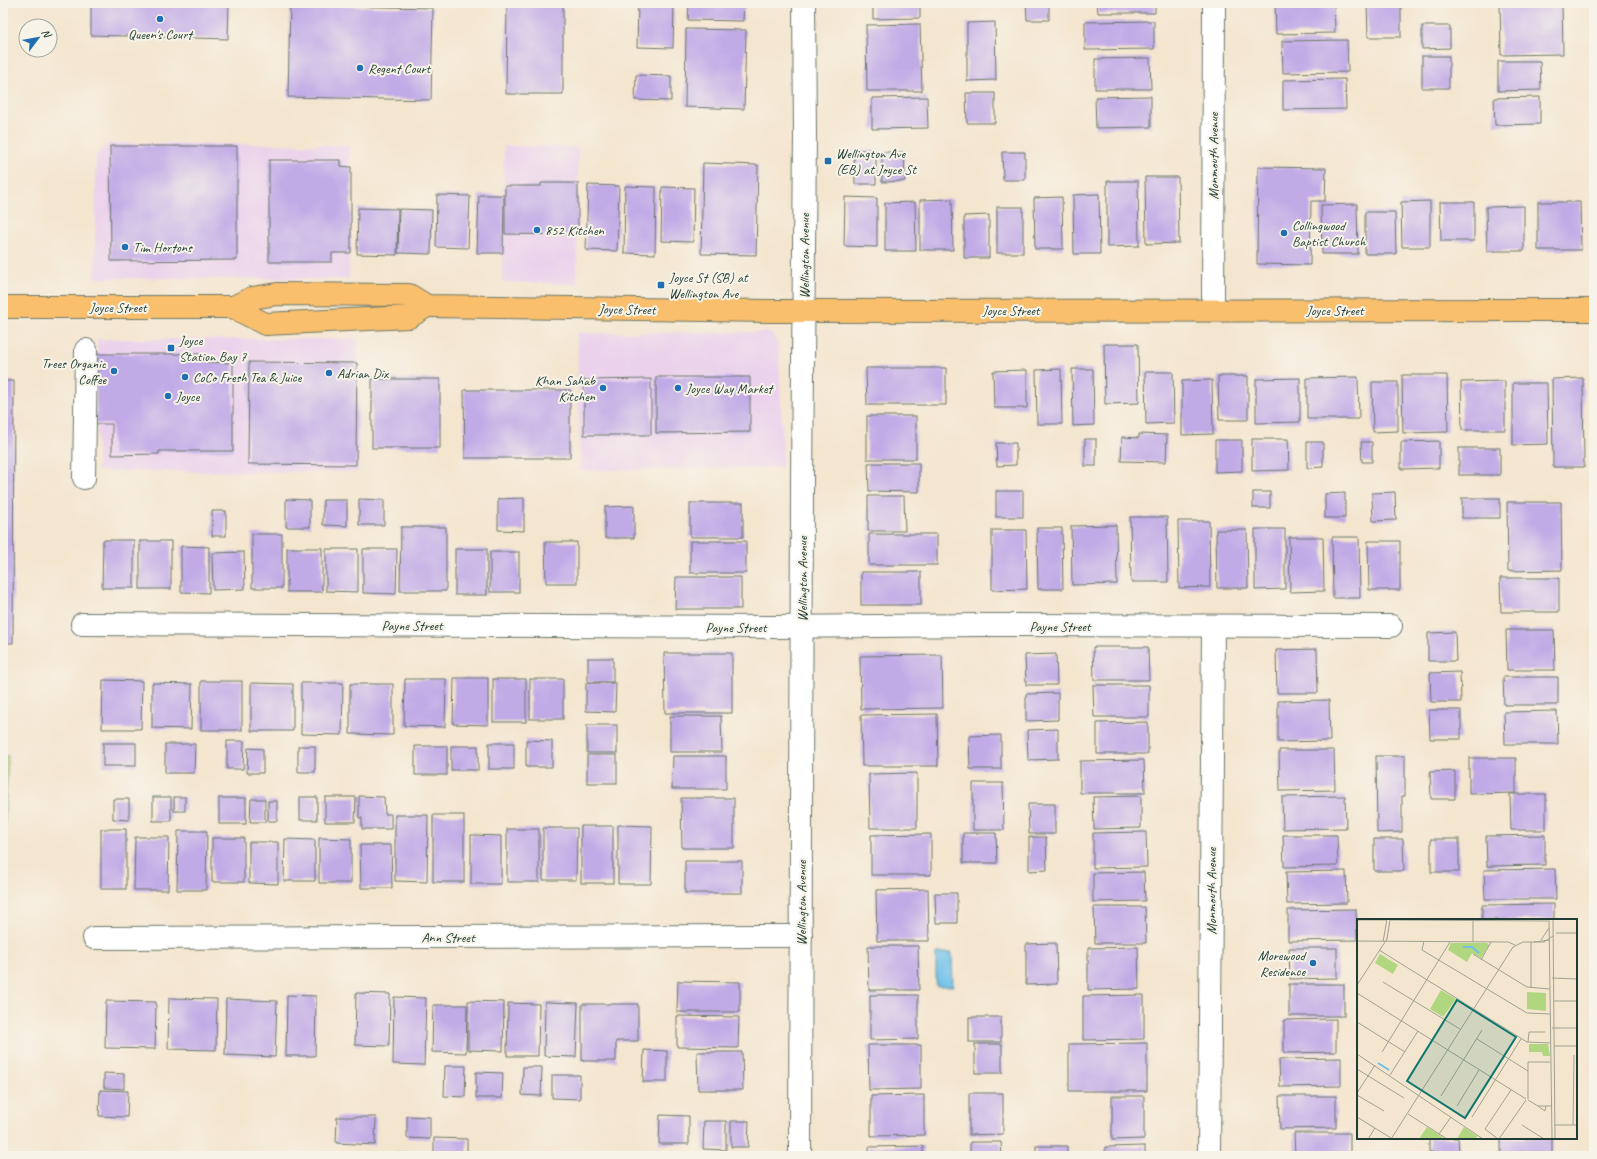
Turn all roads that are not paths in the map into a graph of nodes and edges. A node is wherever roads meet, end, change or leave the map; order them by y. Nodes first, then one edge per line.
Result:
1 (804, 3) edge
2 (1214, 3) edge
3 (427, 306) junction
4 (3, 307) edge
5 (233, 307) junction
6 (1213, 310) junction
7 (1594, 310) edge
8 (804, 311) junction
9 (86, 350) dead end
10 (84, 478) dead end
11 (82, 624) dead end
12 (1212, 626) junction
13 (1391, 626) dead end
14 (802, 627) junction
15 (801, 936) junction
16 (94, 938) dead end
17 (800, 1156) edge
18 (1209, 1156) edge

1 - 8 street, Wellington Avenue
2 - 6 street, Monmouth Avenue
3 - 5 main road, Joyce Street
3 - 5 main road, Joyce Street
3 - 8 main road, Joyce Street
4 - 5 main road, Joyce Street
6 - 7 main road, Joyce Street
6 - 8 main road, Joyce Street
8 - 14 street, Wellington Avenue
9 - 10 street
11 - 14 street, Payne Street
12 - 13 street, Payne Street
12 - 14 street, Payne Street
12 - 18 street, Monmouth Avenue
14 - 15 street, Wellington Avenue
15 - 16 street, Ann Street
15 - 17 street, Wellington Avenue

